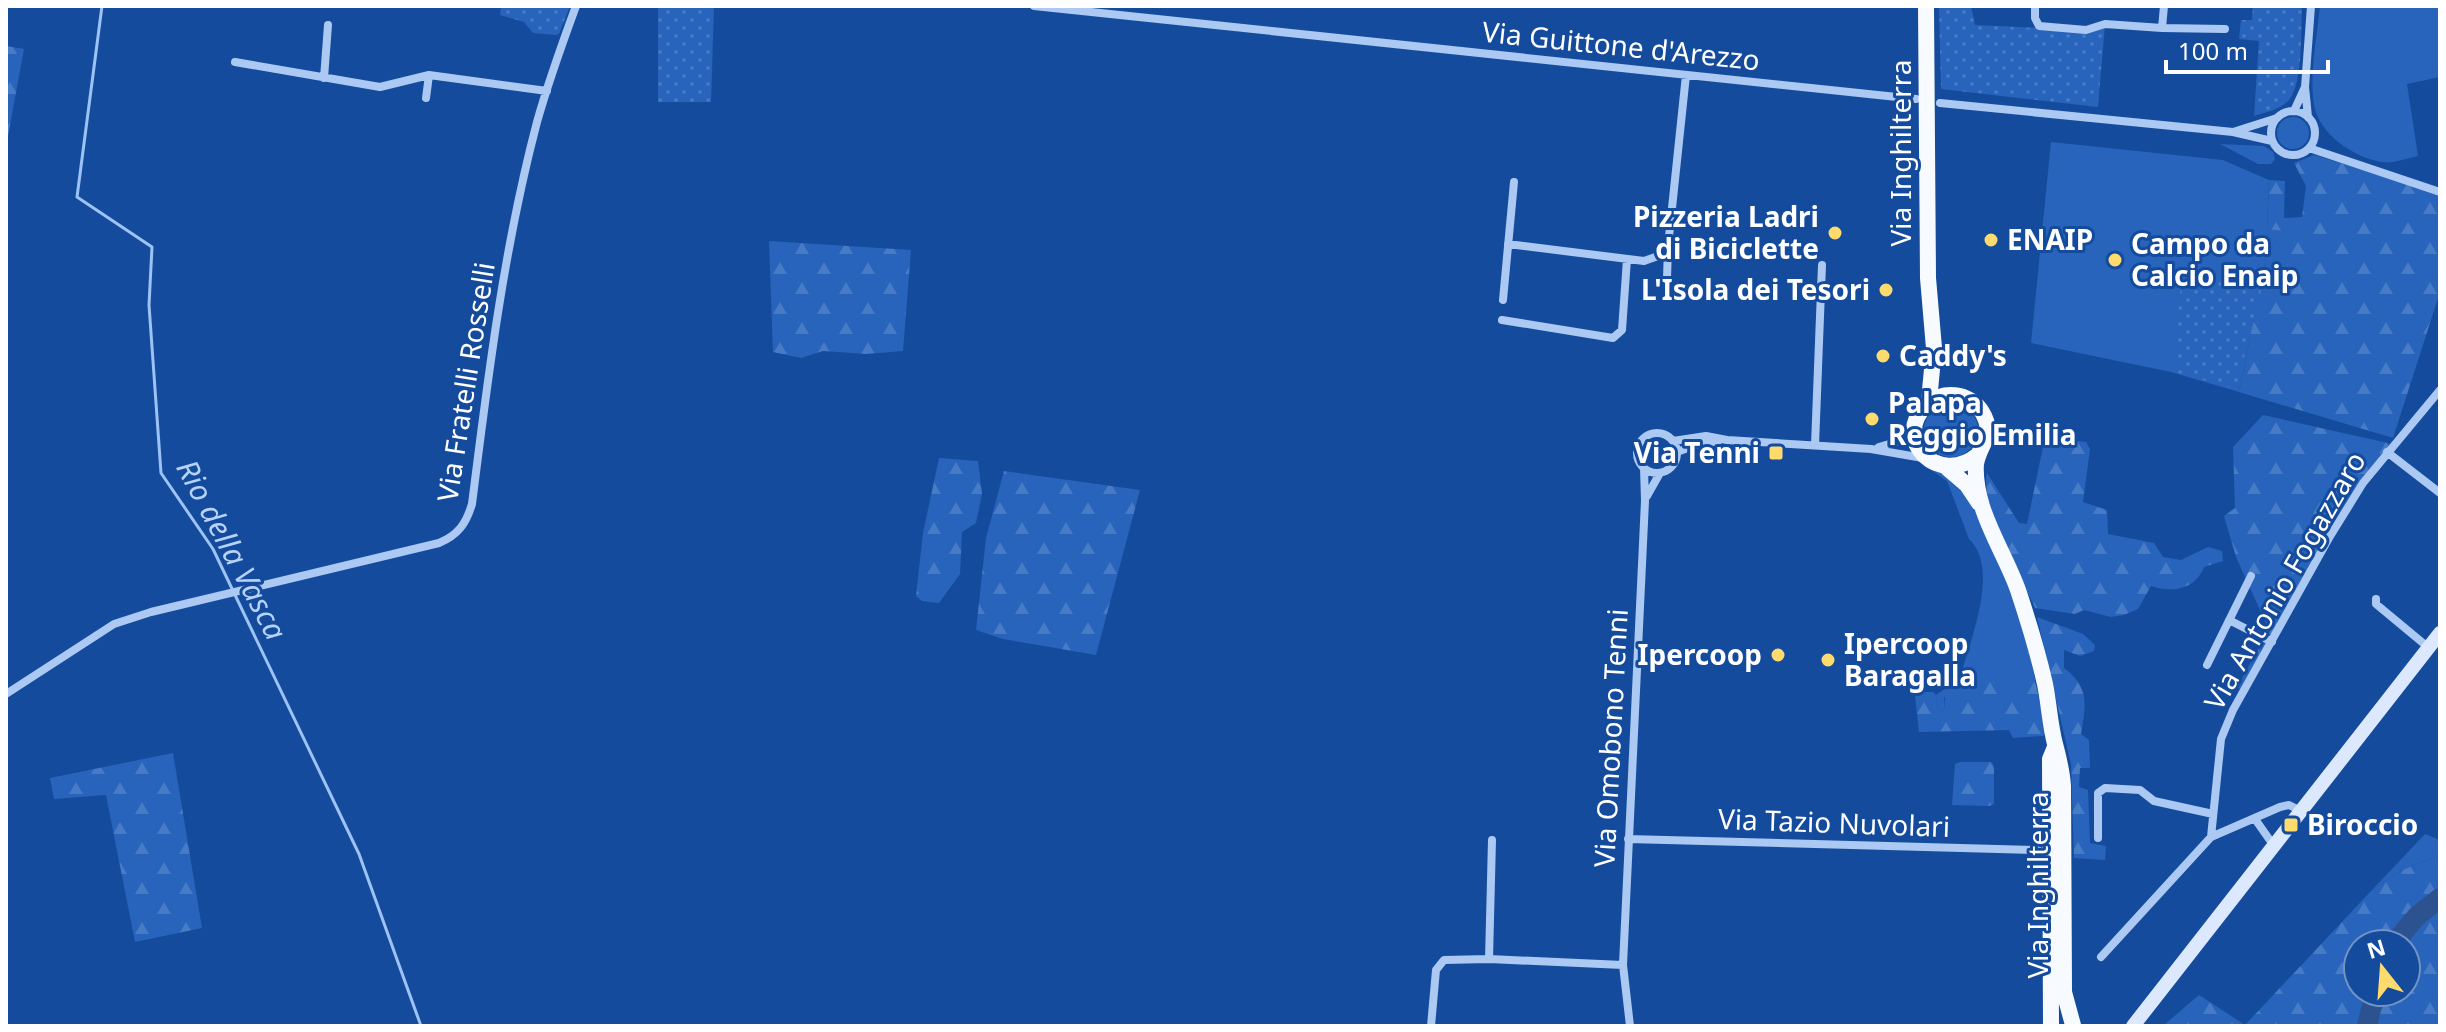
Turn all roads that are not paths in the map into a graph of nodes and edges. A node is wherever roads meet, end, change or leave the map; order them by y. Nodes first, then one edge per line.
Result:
1 (576, 6) edge
2 (1034, 6) edge
3 (1926, 6) edge
4 (2035, 6) edge
5 (2164, 6) edge
6 (2311, 6) edge
7 (328, 25) dead end
8 (2162, 28) junction
9 (2225, 29) dead end
10 (235, 62) dead end
11 (429, 75) junction
12 (1686, 75) junction
13 (324, 78) junction
14 (2305, 87) junction
15 (547, 91) junction
16 (426, 98) dead end
17 (1916, 99) dead end
18 (1940, 103) dead end
19 (2294, 111) junction
20 (2308, 117) junction
21 (2277, 118) junction
22 (2233, 132) junction
23 (2314, 139) junction
24 (2272, 141) junction
25 (2309, 148) junction
26 (2337, 156) junction
27 (1514, 182) dead end
28 (2440, 192) edge
29 (1508, 244) junction
30 (1668, 246) junction
31 (1627, 259) junction
32 (1822, 265) dead end
33 (1667, 279) dead end
34 (1503, 300) dead end
35 (1502, 320) dead end
36 (1934, 348) junction
37 (2440, 390) edge
38 (1958, 395) junction
39 (1929, 401) junction
40 (1914, 427) junction
41 (1727, 440) junction
42 (1673, 441) junction
43 (1815, 445) junction
44 (1871, 449) junction
45 (1677, 452) junction
46 (2387, 452) junction
47 (1978, 455) junction
48 (1928, 459) junction
49 (1946, 467) junction
50 (1644, 468) junction
51 (1660, 473) junction
52 (2440, 493) edge
53 (1645, 501) junction
54 (1982, 507) junction
55 (2251, 576) dead end
56 (2376, 599) dead end
57 (2229, 620) junction
58 (2440, 633) edge
59 (2272, 642) junction
60 (2429, 648) junction
61 (2207, 665) dead end
62 (6, 694) edge
63 (2055, 746) junction
64 (2301, 811) junction
65 (2213, 814) junction
66 (2255, 819) junction
67 (2211, 837) junction
68 (2098, 838) dead end
69 (1628, 839) junction
70 (1492, 840) dead end
71 (2274, 846) junction
72 (2038, 850) dead end
73 (2101, 957) dead end
74 (1489, 959) junction
75 (1623, 965) junction
76 (2132, 1025) edge
77 (1431, 1026) edge
78 (1630, 1026) edge
79 (2051, 1026) edge
80 (2062, 1026) edge
81 (2074, 1026) edge

1 - 15 street, Via Fratelli Rosselli
2 - 12 street, Via Guittone d'Arezzo
3 - 36 main road, Via Inghilterra
4 - 8 street
5 - 8 street
6 - 14 street
7 - 13 street
8 - 9 street
10 - 13 street
11 - 13 street
11 - 15 street
11 - 16 street
12 - 17 street, Via Guittone d'Arezzo
12 - 30 street
14 - 19 street
14 - 20 street
15 - 62 street, Via Fratelli Rosselli
18 - 22 street
19 - 20 street
19 - 21 street
20 - 23 street
21 - 22 street
21 - 24 street
22 - 24 street
23 - 25 street
23 - 26 street
24 - 25 street
25 - 26 street
26 - 28 street
27 - 29 street
29 - 31 street
29 - 34 street
30 - 31 street
30 - 33 street
31 - 35 street
32 - 43 street
36 - 38 main road, Via Inghilterra
36 - 39 main road, Via Inghilterra
37 - 46 street, Via Antonio Fogazzaro
38 - 39 main road
38 - 47 main road, Via Inghilterra
39 - 40 main road, Via Inghilterra
40 - 44 street, Via Omobono Tenni
40 - 48 main road
41 - 42 street, Via Omobono Tenni
41 - 43 street, Via Omobono Tenni
41 - 45 street, Via Omobono Tenni
42 - 45 street
42 - 50 street, Via Omobono Tenni
43 - 44 street, Via Omobono Tenni
44 - 48 street, Via Omobono Tenni
45 - 51 street, Via Omobono Tenni
46 - 52 street
46 - 59 street, Via Antonio Fogazzaro
47 - 49 main road
47 - 54 main road, Via Inghilterra
48 - 49 main road, Via Inghilterra
49 - 54 main road, Via Inghilterra
50 - 51 street
50 - 53 street, Via Omobono Tenni
51 - 53 street, Via Omobono Tenni
53 - 69 street, Via Omobono Tenni
54 - 63 main road, Via Inghilterra
55 - 57 street
56 - 60 street
57 - 59 street
57 - 61 street
58 - 60 main road
59 - 65 street, Via Antonio Fogazzaro
60 - 64 main road
63 - 79 main road, Via Inghilterra
63 - 81 main road, Via Inghilterra
64 - 66 street
64 - 71 main road
65 - 67 street, Via Antonio Fogazzaro
65 - 68 street
66 - 67 street
66 - 71 street
67 - 73 street
69 - 72 street, Via Tazio Nuvolari
69 - 75 street, Via Omobono Tenni
70 - 74 street
71 - 76 main road
74 - 75 street
74 - 77 street
75 - 78 street, Via Omobono Tenni
80 - 81 main road

